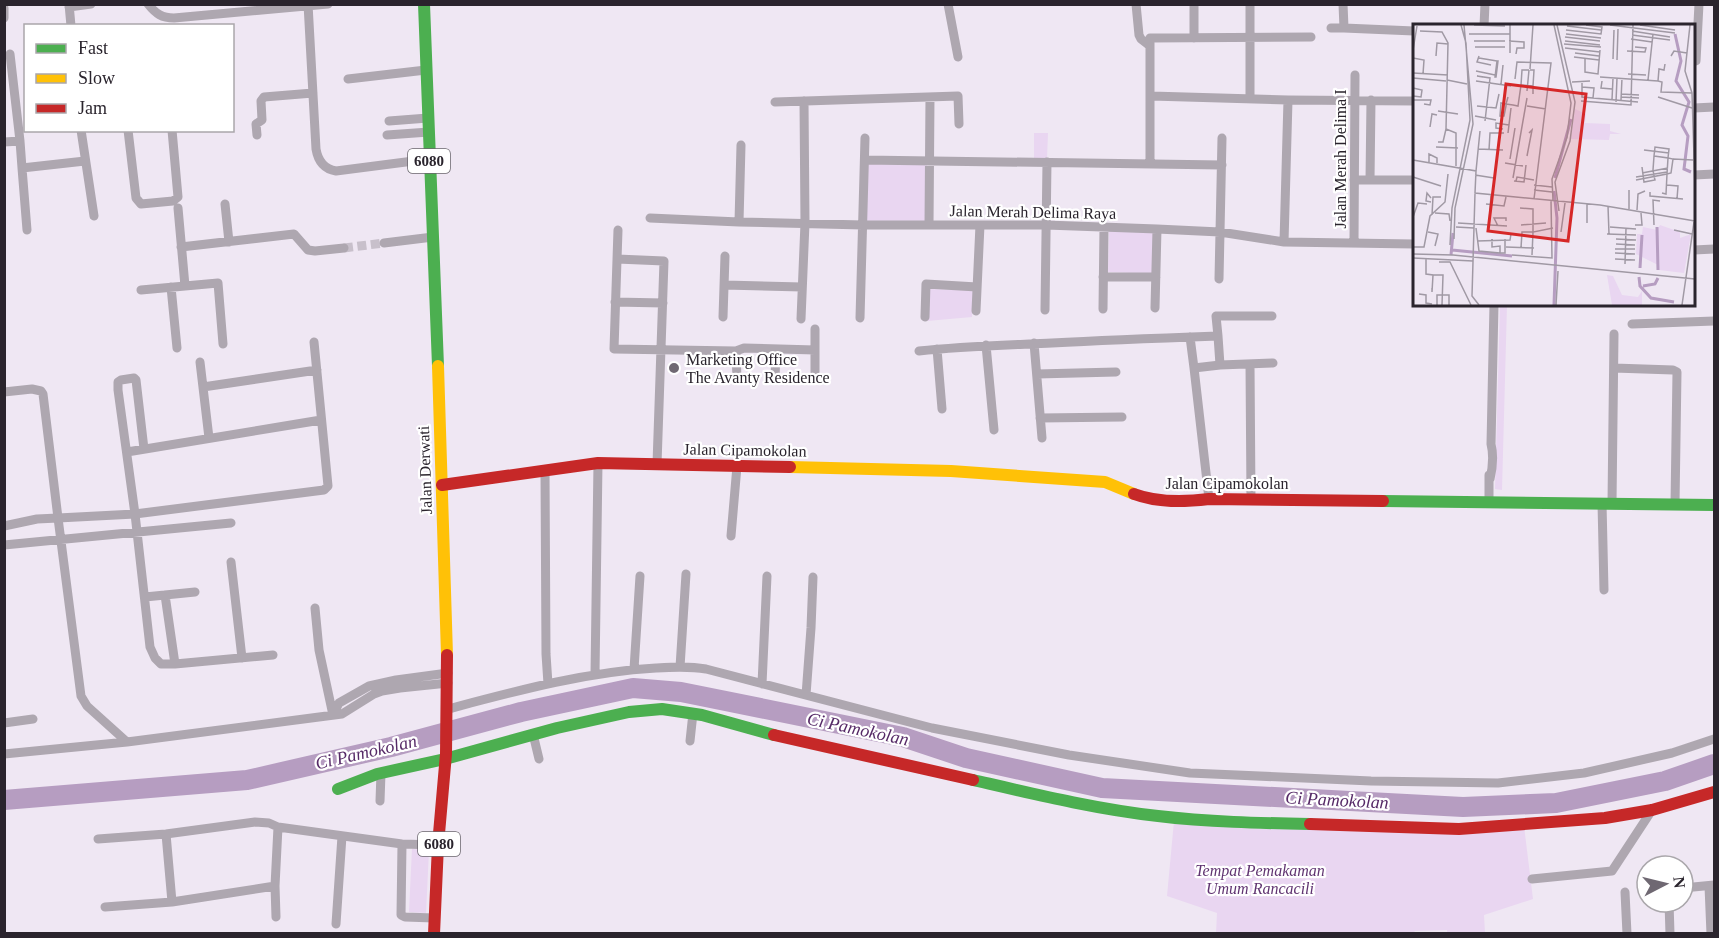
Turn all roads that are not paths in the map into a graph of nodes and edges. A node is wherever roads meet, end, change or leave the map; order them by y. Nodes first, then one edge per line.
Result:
1 (91, 4) edge
2 (148, 4) edge
3 (328, 4) edge
4 (424, 4) edge
5 (948, 4) edge
6 (1137, 4) edge
7 (1194, 4) edge
8 (1250, 4) edge
9 (1342, 4) edge
10 (1485, 4) edge
11 (1699, 4) edge
12 (69, 6) edge
13 (308, 6) edge
14 (4, 8) edge
15 (4, 18) edge
16 (71, 24) edge
17 (1484, 24) edge
18 (1331, 28) dead end
19 (1344, 28) junction
20 (1413, 31) edge
21 (1194, 38) junction
22 (1250, 38) junction
23 (1311, 38) dead end
24 (1150, 46) junction
25 (10, 54) dead end
26 (958, 57) dead end
27 (1696, 61) dead end
28 (426, 70) junction
29 (1355, 75) dead end
30 (348, 79) dead end
31 (314, 93) junction
32 (1151, 96) junction
33 (930, 97) junction
34 (1250, 99) junction
35 (1288, 100) junction
36 (1355, 100) junction
37 (1371, 100) junction
38 (804, 101) junction
39 (1413, 101) edge
40 (775, 102) dead end
41 (1714, 107) edge
42 (1695, 108) edge
43 (428, 118) junction
44 (389, 121) dead end
45 (959, 124) dead end
46 (81, 132) edge
47 (128, 132) edge
48 (171, 132) edge
49 (429, 132) junction
50 (257, 135) dead end
51 (387, 135) dead end
52 (865, 138) dead end
53 (1222, 138) dead end
54 (20, 141) junction
55 (4, 142) edge
56 (741, 145) dead end
57 (429, 159) junction
58 (865, 160) junction
59 (85, 161) junction
60 (930, 162) junction
61 (1047, 162) junction
62 (1150, 164) junction
63 (1222, 165) junction
64 (22, 168) junction
65 (1714, 174) edge
66 (1695, 175) edge
67 (1354, 180) junction
68 (1370, 180) junction
69 (1413, 180) edge
70 (225, 204) dead end
71 (178, 208) dead end
72 (94, 216) dead end
73 (650, 218) dead end
74 (739, 222) junction
75 (805, 223) junction
76 (863, 225) junction
77 (929, 225) junction
78 (980, 225) junction
79 (1046, 225) junction
80 (1104, 227) junction
81 (1157, 229) junction
82 (27, 230) dead end
83 (618, 230) dead end
84 (1220, 232) junction
85 (433, 237) junction
86 (229, 242) junction
87 (1284, 242) junction
88 (384, 243) tunnel mouth
89 (1354, 243) junction
90 (1413, 244) edge
91 (181, 247) junction
92 (344, 248) tunnel mouth
93 (1695, 249) edge
94 (1714, 249) edge
95 (725, 256) dead end
96 (617, 259) junction
97 (1103, 277) junction
98 (1156, 277) junction
99 (1219, 279) dead end
100 (724, 285) junction
101 (185, 286) junction
102 (171, 287) junction
103 (802, 287) junction
104 (977, 287) junction
105 (141, 290) dead end
106 (615, 302) junction
107 (663, 303) junction
108 (1494, 306) edge
109 (1155, 308) dead end
110 (1103, 309) dead end
111 (1045, 310) dead end
112 (976, 311) dead end
113 (1272, 316) dead end
114 (723, 317) dead end
115 (925, 317) dead end
116 (860, 318) dead end
117 (801, 320) dead end
118 (1714, 321) edge
119 (1632, 324) dead end
120 (815, 329) dead end
121 (1614, 334) dead end
122 (1218, 336) junction
123 (1190, 337) junction
124 (314, 342) dead end
125 (223, 344) dead end
126 (1034, 344) junction
127 (986, 345) junction
128 (177, 348) dead end
129 (776, 349) junction
130 (937, 349) junction
131 (661, 350) junction
132 (815, 350) junction
133 (736, 351) junction
134 (919, 351) dead end
135 (200, 362) dead end
136 (1273, 363) dead end
137 (1250, 364) junction
138 (1220, 365) junction
139 (1194, 368) junction
140 (1614, 368) junction
141 (317, 370) junction
142 (1116, 372) dead end
143 (1036, 374) junction
144 (815, 378) dead end
145 (775, 379) dead end
146 (737, 381) dead end
147 (202, 387) junction
148 (4, 393) edge
149 (942, 409) dead end
150 (1122, 417) dead end
151 (1040, 418) junction
152 (321, 420) junction
153 (994, 430) dead end
154 (209, 438) junction
155 (1042, 438) dead end
156 (144, 449) junction
157 (127, 452) junction
158 (598, 463) junction
159 (657, 464) junction
160 (737, 466) junction
161 (545, 470) junction
162 (442, 478) junction
163 (1209, 494) junction
164 (1251, 494) junction
165 (1489, 503) junction
166 (1607, 503) junction
167 (1675, 504) junction
168 (1714, 505) edge
169 (135, 514) junction
170 (231, 523) dead end
171 (4, 526) edge
172 (59, 529) junction
173 (137, 532) junction
174 (731, 536) dead end
175 (4, 545) edge
176 (231, 562) dead end
177 (686, 574) dead end
178 (640, 576) dead end
179 (767, 576) dead end
180 (813, 577) dead end
181 (1604, 590) dead end
182 (195, 592) dead end
183 (165, 595) junction
184 (145, 597) junction
185 (315, 608) dead end
186 (273, 655) dead end
187 (242, 658) junction
188 (174, 664) junction
189 (680, 667) junction
190 (634, 669) junction
191 (595, 674) junction
192 (448, 678) junction
193 (548, 684) junction
194 (762, 684) junction
195 (806, 695) junction
196 (447, 713) junction
197 (693, 713) junction
198 (333, 715) junction
199 (33, 719) dead end
200 (4, 723) edge
201 (533, 734) junction
202 (1714, 739) edge
203 (690, 741) dead end
204 (127, 742) junction
205 (4, 754) edge
206 (445, 756) junction
207 (538, 759) dead end
208 (381, 773) junction
209 (338, 789) dead end
210 (1714, 792) edge
211 (380, 801) dead end
212 (1652, 810) junction
213 (278, 827) junction
214 (166, 834) junction
215 (342, 836) junction
216 (98, 839) dead end
217 (402, 844) junction
218 (438, 845) junction
219 (1532, 879) dead end
220 (275, 886) junction
221 (1712, 886) edge
222 (1695, 887) edge
223 (1625, 892) dead end
224 (172, 902) junction
225 (105, 907) dead end
226 (1669, 914) edge
227 (276, 916) dead end
228 (434, 918) junction
229 (336, 924) dead end
230 (434, 933) edge
231 (1627, 933) edge
232 (1670, 933) edge
233 (1711, 933) edge

1 - 12 street
2 - 13 street
3 - 13 street
4 - 28 street, Jalan Derwati / 6080
5 - 26 street
6 - 24 street
7 - 21 street
8 - 22 street
9 - 19 street
10 - 17 street
11 - 27 street
12 - 16 street
13 - 31 street
14 - 15 street
18 - 19 street
19 - 20 street
21 - 22 street
21 - 24 street
22 - 23 street
22 - 34 street
24 - 32 street
25 - 54 street
28 - 30 street
28 - 43 street, Jalan Derwati / 6080
29 - 36 street, Jalan Merah Delima I
31 - 50 street
31 - 57 street
32 - 34 street
32 - 62 street
33 - 38 street
33 - 45 street
33 - 60 street
34 - 35 street
35 - 36 street
35 - 87 street
36 - 37 street
36 - 67 street, Jalan Merah Delima I
37 - 39 street
37 - 68 street
38 - 40 street
38 - 75 street
41 - 42 street
43 - 44 street
43 - 49 street, Jalan Derwati / 6080
46 - 59 street
47 - 48 street
49 - 51 street
49 - 57 street, Jalan Derwati / 6080
52 - 58 street
53 - 63 street
54 - 55 street
54 - 64 street
56 - 74 street
57 - 85 street, Jalan Derwati / 6080
58 - 60 street
58 - 76 street
59 - 64 street
59 - 72 street
60 - 61 street
60 - 77 street
61 - 62 street
61 - 79 street
62 - 63 street
63 - 84 street
64 - 82 street
65 - 66 street
67 - 68 street
67 - 89 street, Jalan Merah Delima I
68 - 69 street
70 - 86 street
71 - 91 street
73 - 74 street, Jalan Merah Delima Raya
74 - 75 street, Jalan Merah Delima Raya
75 - 76 street, Jalan Merah Delima Raya
75 - 103 street
76 - 77 street, Jalan Merah Delima Raya
76 - 116 street
77 - 78 street, Jalan Merah Delima Raya
78 - 79 street, Jalan Merah Delima Raya
78 - 104 street
79 - 80 street, Jalan Merah Delima Raya
79 - 111 street
80 - 81 street, Jalan Merah Delima Raya
80 - 97 street
81 - 84 street, Jalan Merah Delima Raya
81 - 98 street
83 - 96 street
84 - 87 street, Jalan Merah Delima Raya
84 - 99 street
85 - 88 street
85 - 162 street, Jalan Derwati / 6080
86 - 91 street
86 - 92 street
87 - 89 street, Jalan Merah Delima Raya
89 - 90 street, Jalan Merah Delima Raya
91 - 101 street
93 - 94 street
95 - 100 street
96 - 106 street
96 - 107 street
97 - 98 street
97 - 110 street
98 - 109 street
100 - 103 street
100 - 114 street
101 - 102 street
101 - 125 street
102 - 105 street
102 - 128 street
103 - 117 street
104 - 112 street
104 - 115 street
106 - 107 street
106 - 131 street
107 - 131 street
108 - 165 street
113 - 122 street
118 - 119 street
120 - 132 street
121 - 140 street
122 - 123 street
122 - 138 street
123 - 126 street
123 - 139 street
124 - 141 street
126 - 127 street
126 - 143 street
127 - 130 street
127 - 153 street
129 - 132 street
129 - 133 street
129 - 145 street
130 - 134 street
130 - 149 street
131 - 133 street
131 - 159 street
132 - 144 street
133 - 146 street
135 - 147 street
136 - 137 street
137 - 138 street
137 - 164 street
138 - 139 street
139 - 163 street
140 - 166 street
140 - 167 street
141 - 147 street
141 - 152 street
142 - 143 street
143 - 151 street
147 - 154 street
148 - 172 street
150 - 151 street
151 - 155 street
152 - 154 street
152 - 169 street
154 - 156 street
156 - 157 street
156 - 157 street
157 - 169 street
158 - 159 street, Jalan Cipamokolan
158 - 161 street, Jalan Cipamokolan
158 - 191 street
159 - 160 street, Jalan Cipamokolan
160 - 163 street, Jalan Cipamokolan
160 - 174 street
161 - 162 street, Jalan Cipamokolan
161 - 193 street
162 - 192 street, Jalan Derwati / 6080
163 - 164 street, Jalan Cipamokolan
164 - 165 street, Jalan Cipamokolan
165 - 166 street, Jalan Cipamokolan
166 - 167 street, Jalan Cipamokolan
166 - 181 street
167 - 168 street, Jalan Cipamokolan
169 - 172 street
169 - 173 street
170 - 173 street
171 - 172 street
172 - 173 street
172 - 175 street
172 - 204 street
173 - 184 street
176 - 187 street
177 - 189 street
178 - 190 street
179 - 194 street
180 - 195 street
182 - 183 street
183 - 184 street
183 - 188 street
184 - 188 street
185 - 198 street
186 - 187 street
187 - 188 street
189 - 190 street
189 - 194 street
190 - 191 street
191 - 193 street
192 - 196 street, Jalan Derwati / 6080
192 - 198 street
193 - 196 street
194 - 195 street
195 - 202 street
196 - 206 street, Jalan Derwati / 6080
197 - 201 street
197 - 203 street
197 - 212 street
198 - 204 street
199 - 200 street
201 - 206 street
201 - 207 street
204 - 205 street
206 - 208 street
206 - 218 street, Jalan Derwati / 6080
208 - 209 street
208 - 211 street
210 - 212 street
212 - 219 street
213 - 214 street
213 - 215 street
213 - 220 street
214 - 216 street
214 - 224 street
215 - 217 street
215 - 229 street
217 - 218 street
217 - 228 street
218 - 228 street, Jalan Derwati / 6080
220 - 224 street
220 - 227 street
221 - 222 street
221 - 233 street
223 - 231 street
224 - 225 street
226 - 232 street
228 - 230 street, Jalan Derwati / 6080

